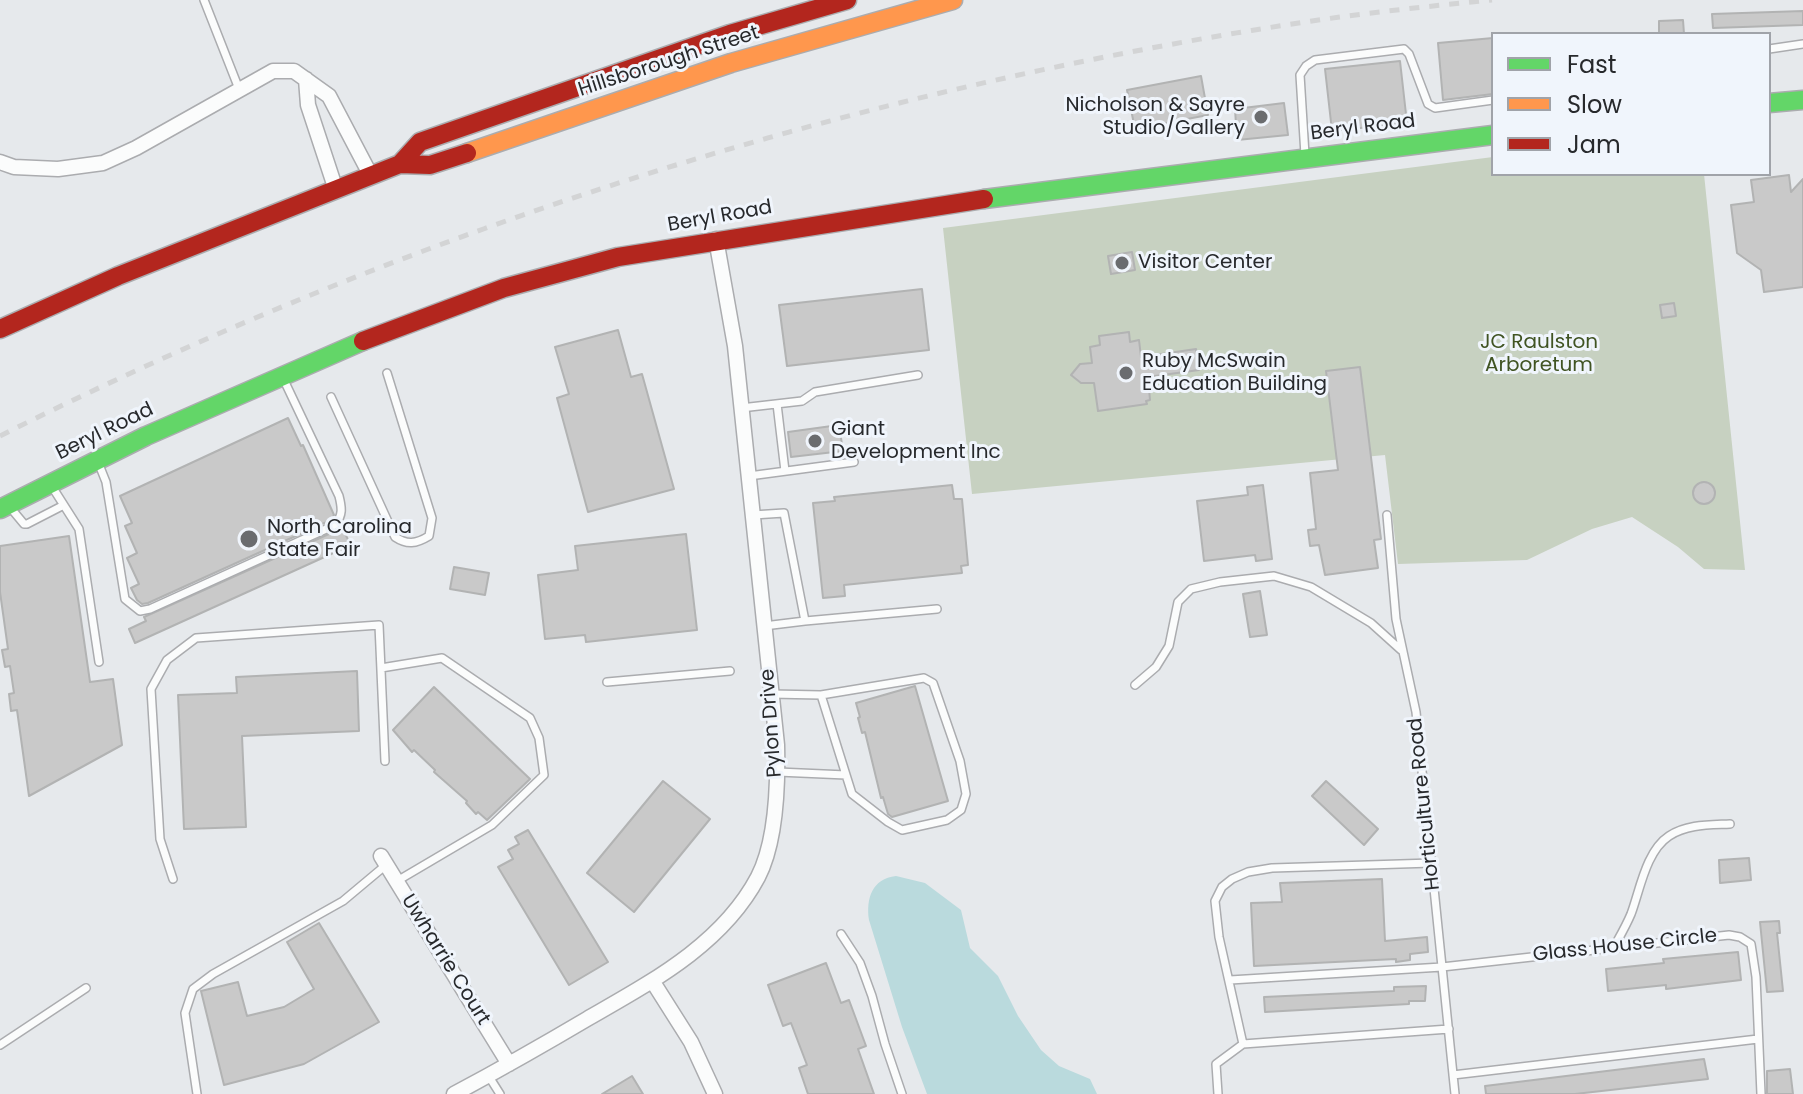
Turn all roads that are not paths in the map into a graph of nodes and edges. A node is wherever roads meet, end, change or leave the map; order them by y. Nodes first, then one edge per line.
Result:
1 (204, 0) edge
2 (847, 0) edge
3 (953, 0) edge
4 (1803, 44) edge
5 (1771, 49) edge
6 (306, 79) junction
7 (239, 89) junction
8 (1491, 100) edge
9 (1803, 100) edge
10 (1771, 103) edge
11 (1491, 135) edge
12 (1305, 157) junction
13 (0, 162) edge
14 (400, 164) junction
15 (371, 176) junction
16 (336, 190) junction
17 (716, 239) junction
18 (0, 329) edge
19 (387, 373) dead end
20 (918, 375) dead end
21 (282, 376) junction
22 (331, 397) dead end
23 (777, 404) junction
24 (741, 408) junction
25 (97, 460) junction
26 (854, 462) dead end
27 (785, 471) junction
28 (748, 476) junction
29 (50, 483) junction
30 (62, 506) junction
31 (4, 507) edge
32 (753, 515) junction
33 (1387, 515) dead end
34 (937, 609) dead end
35 (805, 621) junction
36 (764, 626) junction
37 (1402, 651) junction
38 (99, 662) dead end
39 (381, 668) junction
40 (730, 671) dead end
41 (607, 682) dead end
42 (1135, 685) dead end
43 (771, 694) junction
44 (821, 695) junction
45 (385, 761) dead end
46 (778, 772) junction
47 (846, 775) junction
48 (1730, 824) dead end
49 (384, 860) joint
50 (1432, 863) junction
51 (173, 879) dead end
52 (396, 881) junction
53 (841, 934) dead end
54 (1614, 947) junction
55 (1442, 967) junction
56 (1230, 980) junction
57 (653, 982) junction
58 (86, 988) dead end
59 (1449, 1029) junction
60 (1758, 1039) junction
61 (1243, 1044) junction
62 (0, 1045) edge
63 (509, 1064) junction
64 (488, 1075) junction
65 (1453, 1075) junction
66 (197, 1094) edge
67 (454, 1094) edge
68 (500, 1094) edge
69 (715, 1094) edge
70 (902, 1094) edge
71 (1218, 1094) edge
72 (1455, 1094) edge
73 (1761, 1094) edge

1 - 7 lane
2 - 14 street, Hillsborough Street
3 - 14 street, Hillsborough Street
4 - 5 lane
6 - 7 street
6 - 15 street
6 - 16 street
7 - 13 street
8 - 12 lane
9 - 10 street
11 - 12 street, Beryl Road
12 - 17 street, Beryl Road
14 - 15 street, Hillsborough Street
15 - 16 street, Hillsborough Street
16 - 18 street, Hillsborough Street
17 - 21 street, Beryl Road
17 - 24 street, Pylon Drive
19 - 22 lane
20 - 23 lane
21 - 25 street, Beryl Road
21 - 25 lane
23 - 24 lane
23 - 27 lane
24 - 28 street, Pylon Drive
25 - 29 street, Beryl Road
26 - 27 lane
27 - 28 lane
28 - 32 street, Pylon Drive
29 - 30 lane
29 - 31 street, Beryl Road
30 - 31 lane
30 - 38 lane
32 - 35 lane
32 - 36 street, Pylon Drive
33 - 37 lane, Horticulture Road
34 - 35 lane
35 - 36 lane
36 - 43 street, Pylon Drive
37 - 42 lane
37 - 50 lane, Horticulture Road
39 - 45 lane
39 - 51 lane
39 - 52 lane
40 - 41 lane
43 - 44 lane
43 - 46 street, Pylon Drive
44 - 47 lane
44 - 47 lane
46 - 47 lane
46 - 57 street, Pylon Drive
48 - 54 lane
49 - 52 street, Uwharrie Court
49 - 66 lane
50 - 55 lane, Horticulture Road
50 - 56 lane
52 - 63 street, Uwharrie Court
53 - 70 lane
54 - 55 lane, Glass House Circle
54 - 60 lane, Glass House Circle
55 - 56 lane, Glass House Circle
55 - 59 lane, Horticulture Road
56 - 61 lane
57 - 63 street, Pylon Drive
57 - 69 street
58 - 62 lane
59 - 61 lane
59 - 65 lane, Horticulture Road
60 - 65 lane
60 - 73 lane, Glass House Circle
61 - 71 lane
63 - 64 street, Pylon Drive
64 - 67 street, Pylon Drive
64 - 68 lane
65 - 72 lane, Horticulture Road

